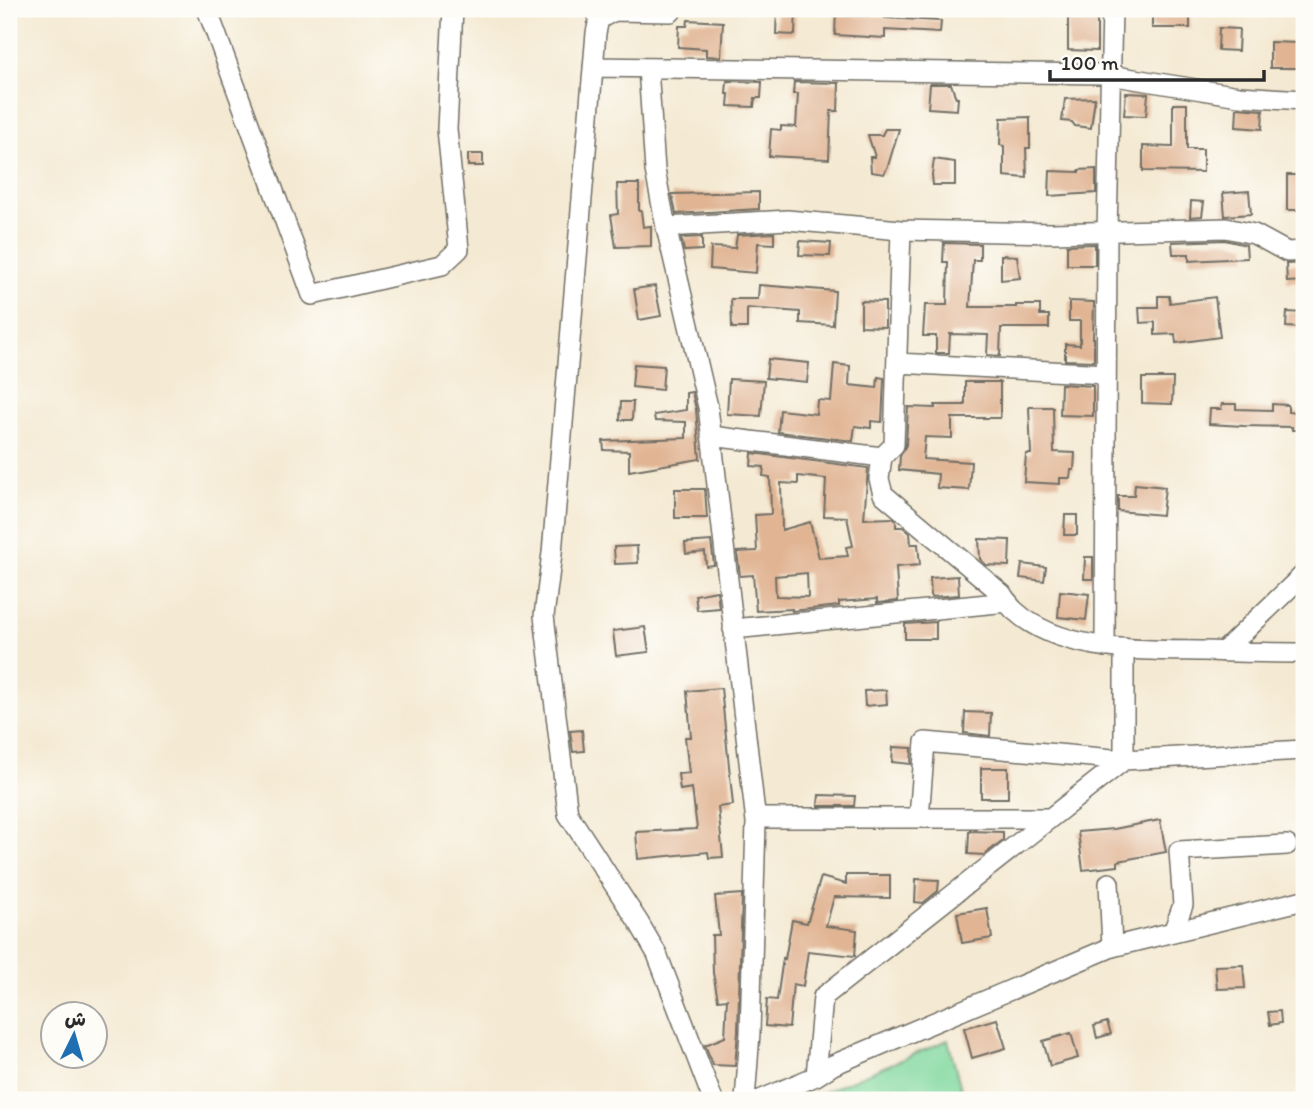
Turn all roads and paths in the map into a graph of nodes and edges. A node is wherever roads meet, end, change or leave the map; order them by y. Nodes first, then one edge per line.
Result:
1 (207, 9) edge
2 (453, 9) edge
3 (673, 9) edge
4 (1112, 9) edge
5 (597, 14) edge
6 (593, 67) junction
7 (648, 68) junction
8 (1110, 75) junction
9 (1304, 100) edge
10 (666, 227) junction
11 (901, 230) junction
12 (1107, 232) junction
13 (1304, 251) edge
14 (897, 363) junction
15 (1106, 374) junction
16 (711, 436) junction
17 (882, 457) junction
18 (1304, 574) edge
19 (1008, 602) junction
20 (733, 629) junction
21 (1114, 648) junction
22 (1223, 652) junction
23 (1304, 653) edge
24 (1304, 750) edge
25 (1124, 760) junction
26 (756, 818) junction
27 (919, 818) junction
28 (1050, 818) junction
29 (1287, 845) dead end
30 (1110, 883) dead end
31 (1304, 900) edge
32 (1173, 932) junction
33 (1112, 947) junction
34 (816, 1076) junction
35 (713, 1100) edge
36 (745, 1100) edge
37 (760, 1100) edge

1 - 2 street
3 - 5 street
4 - 8 street
5 - 6 street
6 - 7 street
6 - 35 street
7 - 8 street
7 - 10 street
8 - 9 street
8 - 12 street
10 - 11 street
10 - 16 street
11 - 12 street
11 - 14 street
12 - 13 street
12 - 15 street
14 - 15 street
14 - 17 street
15 - 21 street
16 - 17 street
16 - 20 street
17 - 19 street
18 - 22 street
19 - 20 street
19 - 21 street
20 - 26 street
21 - 22 street
21 - 25 street
22 - 23 street
24 - 25 street
25 - 27 street
25 - 28 street
26 - 27 street
26 - 36 street
27 - 28 street
28 - 34 street
29 - 32 street
30 - 33 street
31 - 32 street
32 - 33 street
33 - 34 street
34 - 37 street

